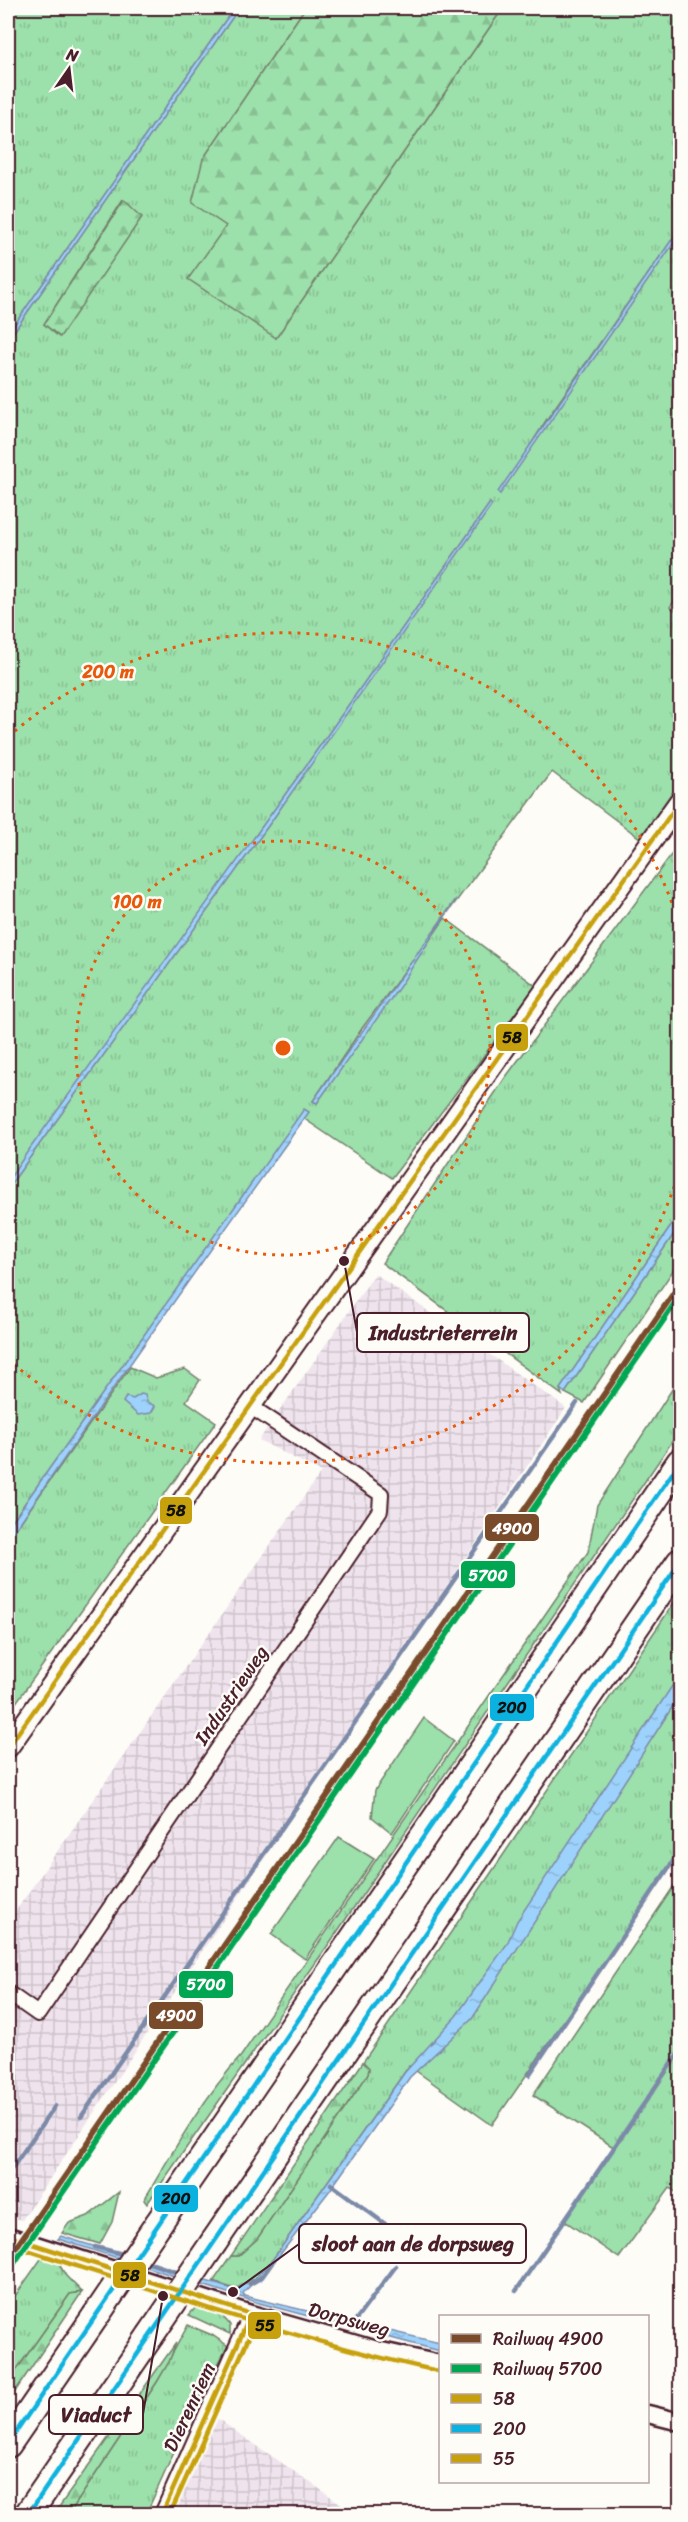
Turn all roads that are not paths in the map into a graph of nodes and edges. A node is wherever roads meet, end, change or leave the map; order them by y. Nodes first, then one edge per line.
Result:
1 (681, 801) edge
2 (250, 1406) junction
3 (681, 1462) edge
4 (681, 1562) edge
5 (8, 1747) edge
6 (8, 1993) edge
7 (8, 2236) edge
8 (251, 2314) junction
9 (439, 2364) edge
10 (649, 2414) edge
11 (681, 2422) edge
12 (8, 2444) edge
13 (28, 2514) edge
14 (162, 2514) edge

1 - 2 main road
2 - 5 main road
2 - 6 street, Industrieweg
3 - 12 highway, bridge
4 - 13 highway, bridge
7 - 8 street, Dorpsweg
8 - 9 street, Dorpsweg
8 - 14 street, Dierenriem
10 - 11 street

